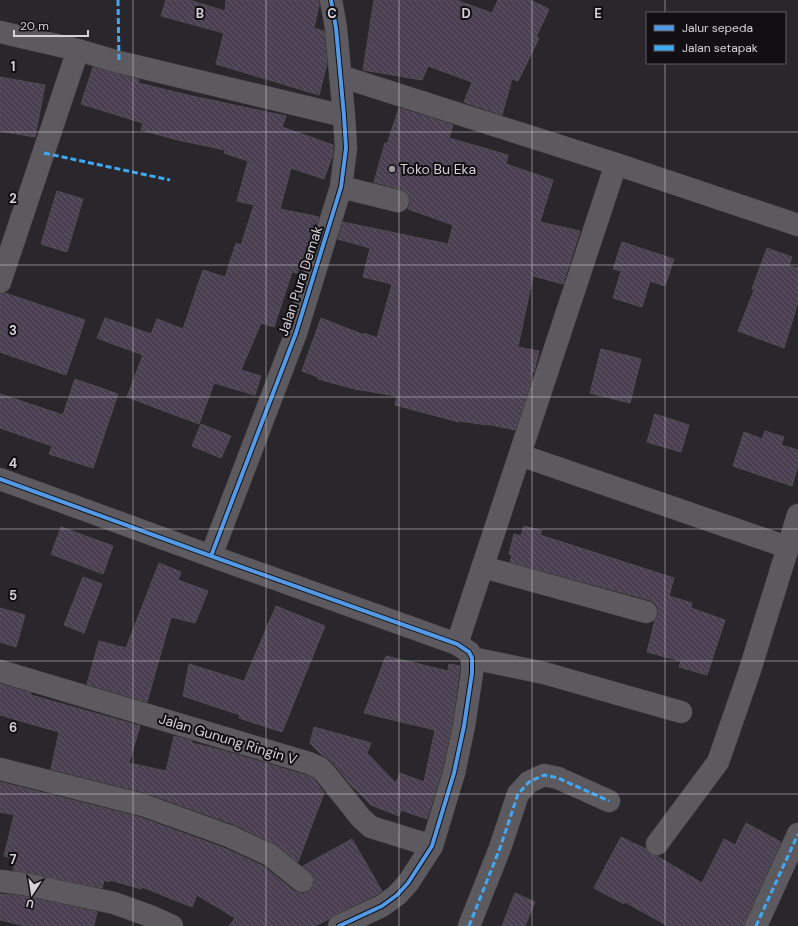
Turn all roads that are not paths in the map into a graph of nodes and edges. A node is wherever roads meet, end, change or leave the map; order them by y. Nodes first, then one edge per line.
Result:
1 (332, 0) edge
2 (0, 32) edge
3 (78, 50) junction
4 (340, 76) junction
5 (344, 116) junction
6 (616, 164) junction
7 (341, 187) junction
8 (398, 201) dead end
9 (798, 225) edge
10 (0, 282) edge
11 (520, 455) junction
12 (0, 479) edge
13 (798, 515) edge
14 (790, 555) edge
15 (211, 556) junction
16 (483, 567) junction
17 (646, 612) dead end
18 (465, 651) junction
19 (0, 671) edge
20 (681, 712) dead end
21 (0, 768) edge
22 (609, 801) dead end
23 (798, 834) edge
24 (657, 844) dead end
25 (432, 846) junction
26 (302, 880) dead end
27 (0, 881) edge
28 (172, 926) edge
29 (339, 926) edge
30 (469, 926) edge
31 (756, 926) edge

1 - 4 street, Jalan Pura Demak
2 - 3 street
3 - 5 street
3 - 10 street
4 - 5 street, Jalan Pura Demak
4 - 6 street
5 - 7 street, Jalan Pura Demak
6 - 9 street
6 - 11 street
7 - 8 street
7 - 15 street, Jalan Pura Demak
11 - 14 street
11 - 16 street
12 - 15 street
13 - 14 street
14 - 24 street
15 - 18 street
16 - 17 street
16 - 18 street
18 - 20 street
18 - 25 street
19 - 25 street, Jalan Gunung Ringin V
21 - 26 street
22 - 30 street
23 - 31 street
25 - 29 street
27 - 28 street

